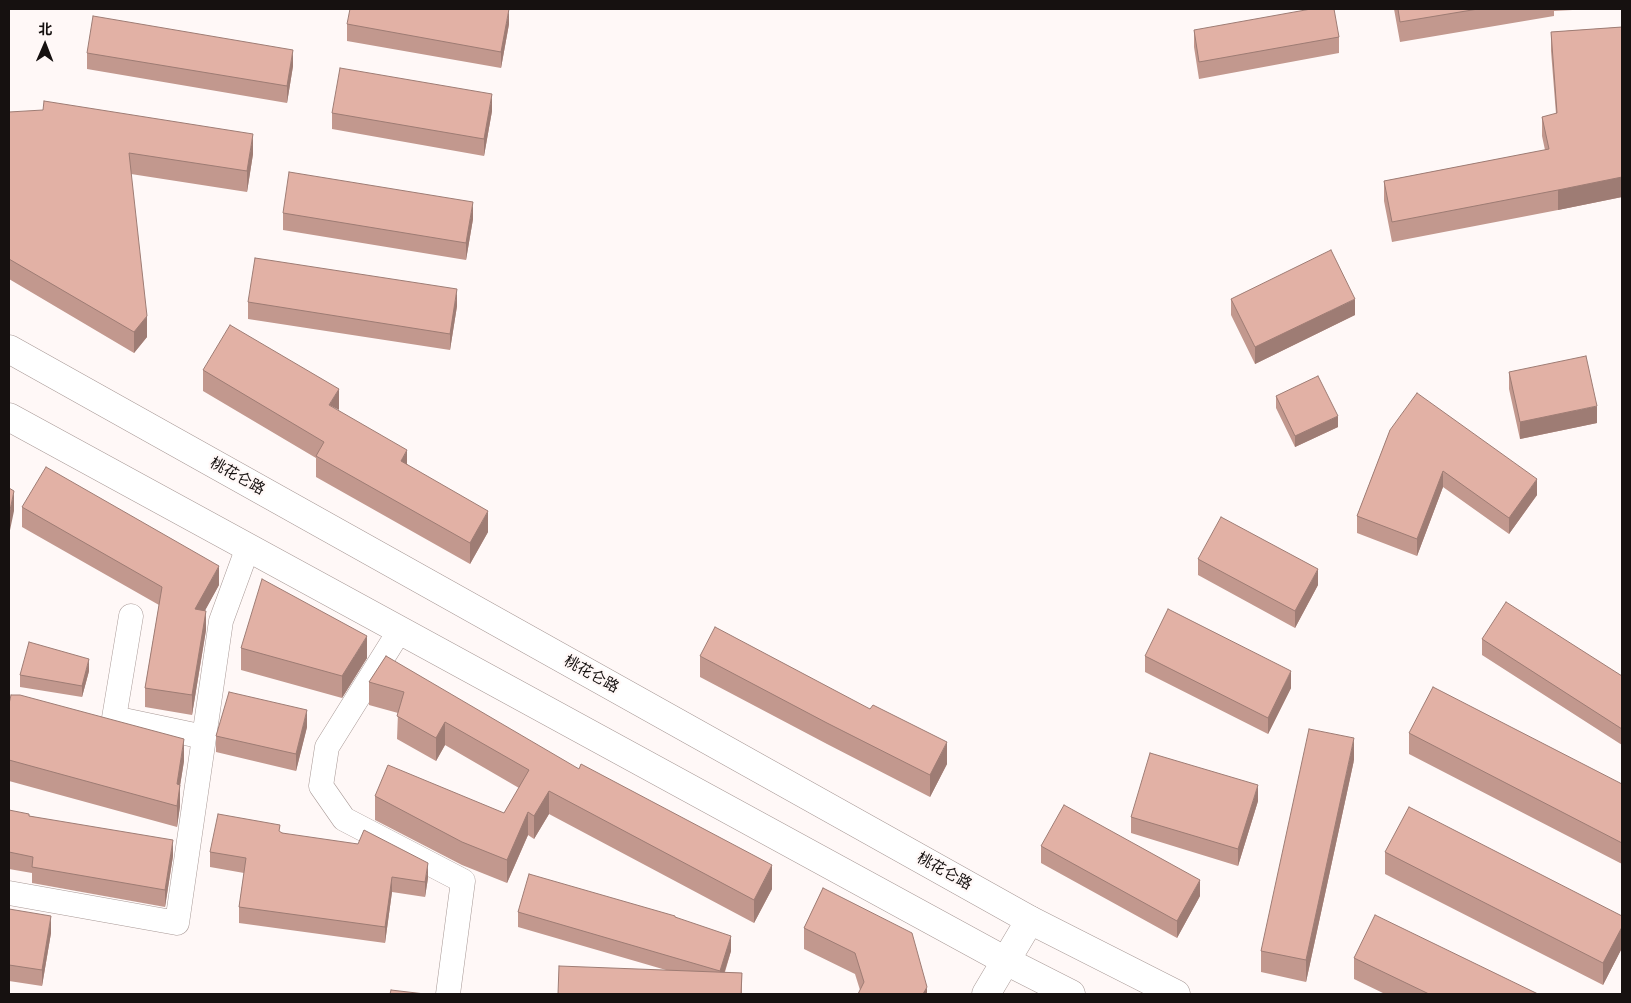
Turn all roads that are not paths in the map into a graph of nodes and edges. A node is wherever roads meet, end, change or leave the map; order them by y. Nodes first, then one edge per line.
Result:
1 (9, 349) edge
2 (9, 417) edge
3 (248, 548) junction
4 (131, 616) dead end
5 (400, 630) junction
6 (204, 736) junction
7 (9, 893) edge
8 (1030, 920) junction
9 (1006, 962) junction
10 (448, 994) edge
11 (986, 994) edge
12 (1071, 994) edge
13 (1176, 994) edge

1 - 8 main road, 桃花仑路
2 - 3 main road
3 - 5 main road
3 - 6 street
4 - 6 street
5 - 9 main road
5 - 10 street
6 - 7 street
8 - 9 main road
8 - 13 main road, 桃花仑路
9 - 11 main road
9 - 12 main road

